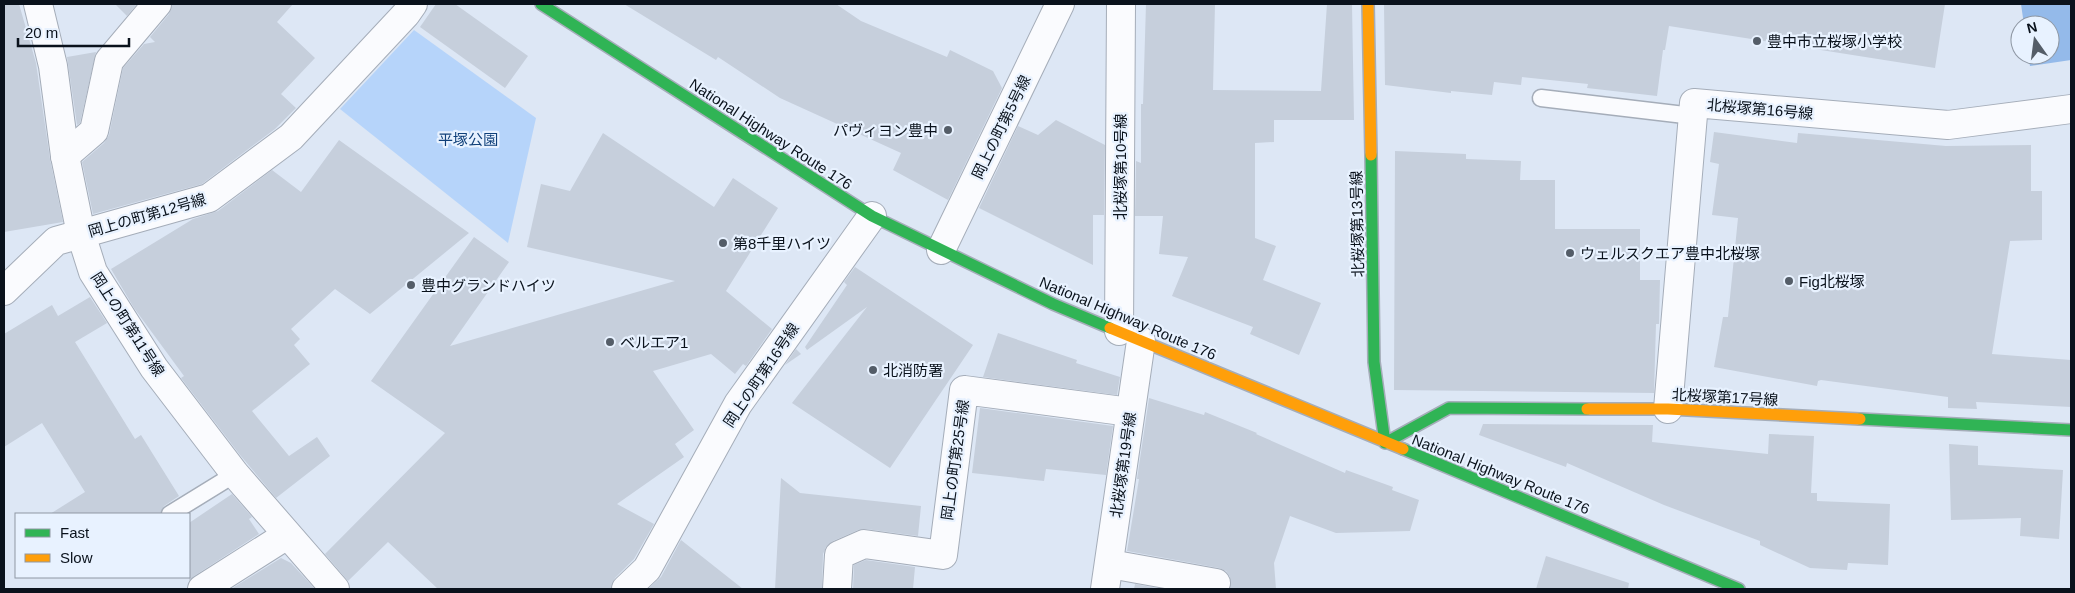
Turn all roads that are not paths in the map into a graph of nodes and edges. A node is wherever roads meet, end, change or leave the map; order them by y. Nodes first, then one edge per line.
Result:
1 (38, 4) edge
2 (157, 4) edge
3 (413, 4) edge
4 (541, 4) edge
5 (1060, 4) edge
6 (1121, 4) edge
7 (1368, 4) edge
8 (1542, 98) dead end
9 (2071, 109) edge
10 (1693, 116) junction
11 (65, 156) junction
12 (872, 216) junction
13 (81, 234) junction
14 (941, 250) junction
15 (4, 291) edge
16 (1130, 336) junction
17 (1668, 409) junction
18 (1130, 412) junction
19 (2071, 430) edge
20 (1385, 443) junction
21 (235, 474) junction
22 (172, 513) edge
23 (287, 535) junction
24 (1108, 576) edge
25 (1216, 583) dead end
26 (202, 589) edge
27 (335, 589) edge
28 (626, 589) edge
29 (837, 589) edge
30 (1739, 589) edge

1 - 11 street, 岡上の町第11号線
2 - 11 street
3 - 13 street, 岡上の町第12号線
4 - 12 main road, National Highway Route 176
5 - 14 street, 岡上の町第5号線
6 - 16 street, 北桜塚第10号線
7 - 20 main road, 北桜塚第13号線
8 - 10 lane
9 - 10 street, 北桜塚第16号線
10 - 17 street, 北桜塚第16号線
11 - 13 street, 岡上の町第11号線
12 - 14 main road, National Highway Route 176
12 - 28 street, 岡上の町第16号線
13 - 15 street, 岡上の町第12号線
13 - 21 street, 岡上の町第11号線
14 - 16 main road, National Highway Route 176
16 - 18 street, 北桜塚第19号線
16 - 20 main road, National Highway Route 176
17 - 19 main road, 北桜塚第17号線
17 - 20 main road, 北桜塚第17号線
18 - 24 street, 北桜塚第19号線
18 - 29 street, 岡上の町第25号線
20 - 30 main road, National Highway Route 176
21 - 22 lane
21 - 23 street, 岡上の町第11号線
23 - 26 street
23 - 27 street, 岡上の町第11号線
24 - 25 street

